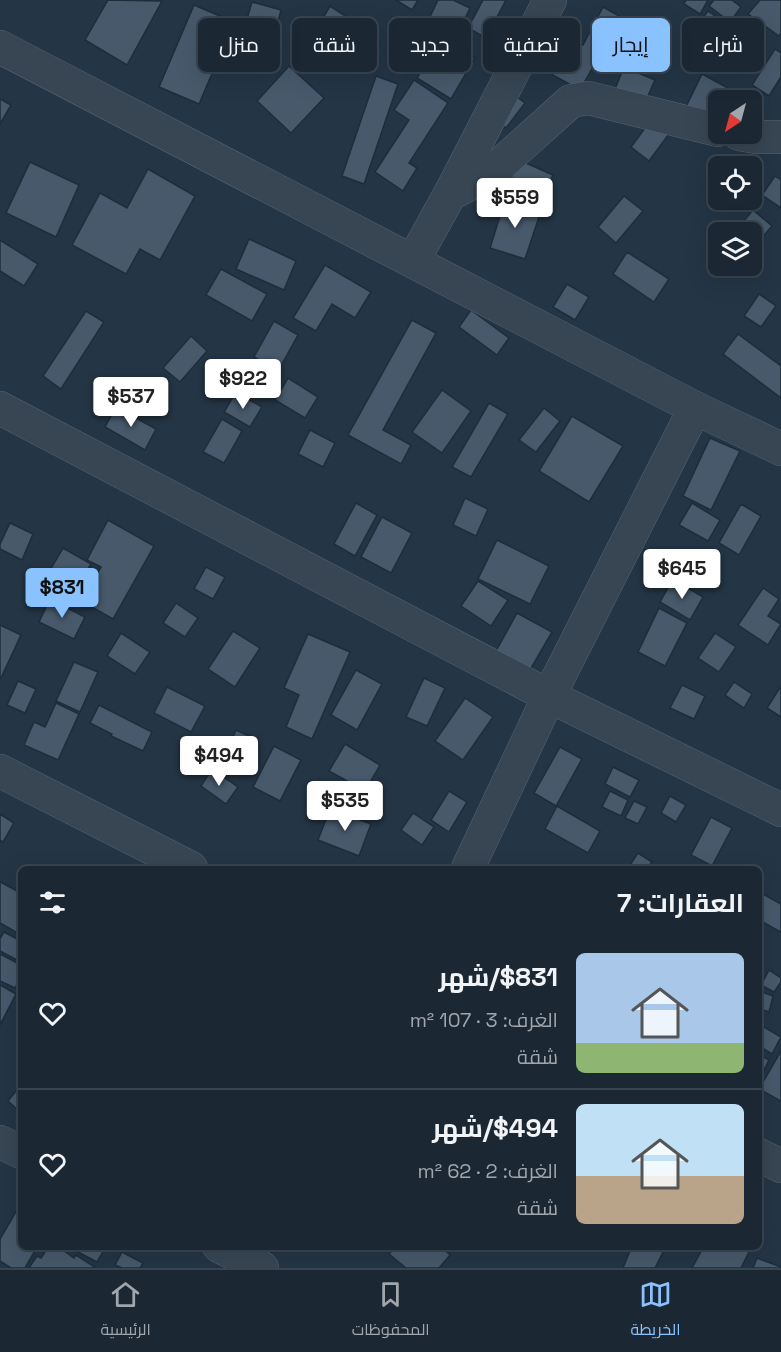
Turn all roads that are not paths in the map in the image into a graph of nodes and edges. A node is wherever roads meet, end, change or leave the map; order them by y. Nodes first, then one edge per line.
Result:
1 (550, 0) edge
2 (0, 47) edge
3 (708, 128) edge
4 (762, 137) edge
5 (781, 137) edge
6 (450, 194) junction
7 (412, 261) junction
8 (0, 408) edge
9 (695, 408) junction
10 (781, 449) edge
11 (549, 696) junction
12 (0, 771) edge
13 (781, 810) edge
14 (187, 866) edge
15 (469, 866) edge
16 (0, 1142) edge
17 (18, 1151) edge
18 (762, 1156) edge
19 (781, 1166) edge

1 - 6 street
2 - 7 street
3 - 6 street
4 - 5 street
6 - 7 street
7 - 9 street
8 - 11 street
9 - 10 street
9 - 11 street
11 - 13 street
11 - 15 street
12 - 14 street
16 - 17 street
18 - 19 street

